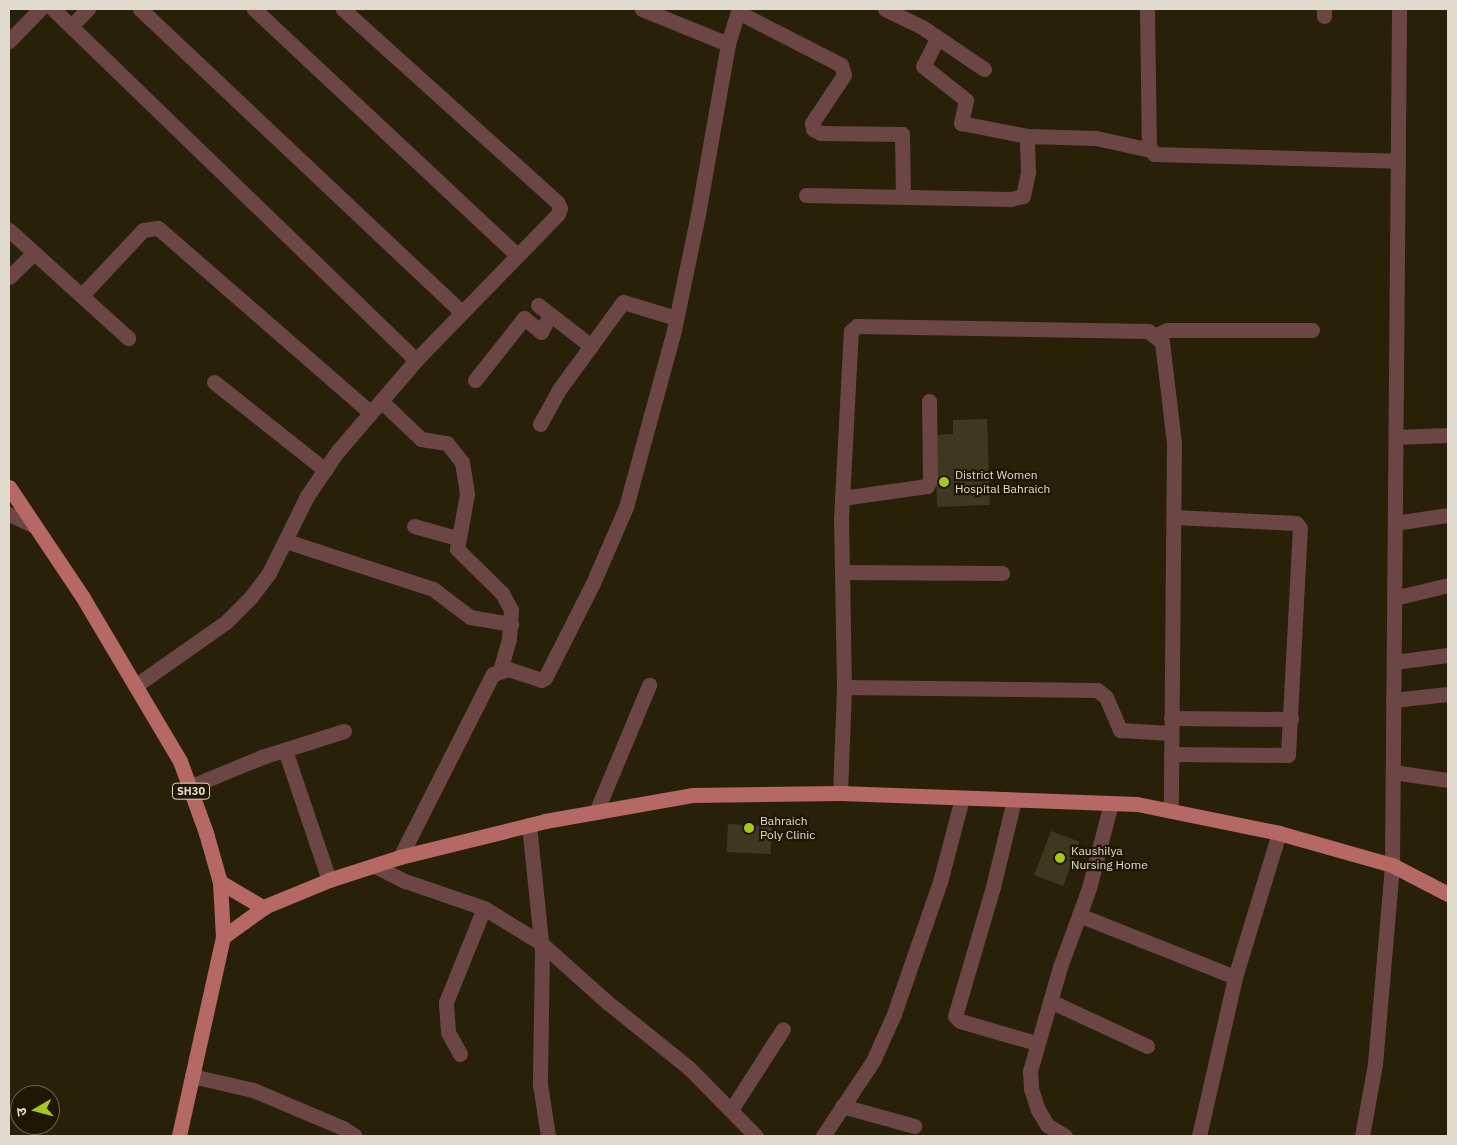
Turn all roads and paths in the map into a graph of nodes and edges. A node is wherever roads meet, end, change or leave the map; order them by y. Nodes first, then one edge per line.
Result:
1 (40, 9) edge
2 (53, 9) edge
3 (88, 9) edge
4 (140, 9) edge
5 (254, 9) edge
6 (343, 9) edge
7 (642, 9) edge
8 (885, 9) edge
9 (1147, 9) edge
10 (1399, 9) edge
11 (739, 10) edge
12 (71, 26) junction
13 (937, 39) junction
14 (9, 41) edge
15 (728, 44) junction
16 (984, 69) dead end
17 (1026, 136) junction
18 (1150, 150) junction
19 (1398, 161) junction
20 (806, 194) dead end
21 (903, 195) junction
22 (9, 230) edge
23 (34, 253) junction
24 (518, 255) junction
25 (9, 277) edge
26 (82, 295) junction
27 (538, 305) dead end
28 (461, 312) junction
29 (550, 315) junction
30 (676, 318) junction
31 (1312, 330) dead end
32 (1156, 335) junction
33 (128, 338) dead end
34 (591, 346) junction
35 (416, 360) junction
36 (475, 380) dead end
37 (214, 382) dead end
38 (929, 401) dead end
39 (376, 407) junction
40 (540, 424) dead end
41 (1448, 435) edge
42 (1396, 437) junction
43 (325, 470) junction
44 (9, 487) edge
45 (842, 498) junction
46 (9, 514) edge
47 (1448, 515) edge
48 (1173, 517) junction
49 (1395, 523) junction
50 (35, 526) junction
51 (414, 526) dead end
52 (457, 538) junction
53 (286, 540) junction
54 (842, 572) junction
55 (1002, 573) dead end
56 (1448, 585) edge
57 (1394, 598) junction
58 (511, 624) junction
59 (1448, 655) edge
60 (1394, 662) junction
61 (500, 670) junction
62 (649, 685) dead end
63 (135, 686) junction
64 (844, 687) junction
65 (1448, 694) edge
66 (1394, 700) junction
67 (1291, 720) junction
68 (1171, 726) junction
69 (344, 731) dead end
70 (285, 750) junction
71 (1171, 754) junction
72 (1393, 772) junction
73 (1448, 780) edge
74 (189, 787) junction
75 (840, 793) junction
76 (962, 798) junction
77 (1014, 800) junction
78 (1111, 803) junction
79 (1171, 811) junction
80 (596, 812) junction
81 (529, 825) junction
82 (1279, 832) junction
83 (400, 857) junction
84 (1392, 865) junction
85 (375, 866) junction
86 (329, 880) junction
87 (220, 882) junction
88 (1448, 894) edge
89 (264, 908) junction
90 (484, 908) junction
91 (1079, 915) junction
92 (223, 938) junction
93 (541, 943) junction
94 (1236, 977) junction
95 (1050, 1001) junction
96 (783, 1029) dead end
97 (1036, 1043) junction
98 (1147, 1046) dead end
99 (460, 1054) dead end
100 (192, 1076) junction
101 (842, 1106) junction
102 (731, 1110) junction
103 (914, 1126) dead end
104 (179, 1136) edge
105 (355, 1136) edge
106 (548, 1136) edge
107 (756, 1136) edge
108 (823, 1136) edge
109 (1065, 1136) edge
110 (1199, 1136) edge
111 (1362, 1136) edge

1 - 14 street
2 - 12 street
3 - 12 street
4 - 28 street
5 - 24 street
6 - 24 street
7 - 15 street
8 - 13 street
9 - 18 street
10 - 19 street
11 - 15 street
11 - 21 street
12 - 35 street
13 - 16 street
13 - 17 street
15 - 30 street
17 - 18 street
17 - 21 street
18 - 19 street
19 - 42 street
20 - 21 street
22 - 23 street
23 - 25 street
23 - 26 street
24 - 28 street
26 - 33 street
26 - 39 street
27 - 29 street
28 - 35 street
29 - 34 street
29 - 36 street
30 - 34 street
30 - 61 street
31 - 32 street
32 - 45 street
32 - 48 street
34 - 40 street
35 - 39 street
37 - 43 street
38 - 45 street
39 - 43 street
39 - 52 street
41 - 42 street
42 - 49 street
43 - 53 street
44 - 50 main road, SH30
45 - 54 street
46 - 50 street
47 - 49 street
48 - 67 street
48 - 68 street
49 - 57 street
50 - 63 main road, SH30
51 - 52 street
52 - 58 street
53 - 58 street
53 - 63 street
54 - 55 street
54 - 64 street
56 - 57 street
57 - 60 street
58 - 61 street
59 - 60 street
60 - 66 street
61 - 83 street
62 - 80 street
63 - 74 main road, SH30
64 - 68 street
64 - 75 street
65 - 66 street
66 - 72 street
67 - 68 street
67 - 71 street
68 - 71 street
69 - 70 street
70 - 74 street
70 - 86 street
71 - 79 street
72 - 73 street
72 - 84 street
74 - 87 main road, SH30
75 - 76 main road
75 - 80 main road
76 - 77 main road
76 - 101 street
77 - 78 main road
77 - 97 street
78 - 79 main road
78 - 91 street
79 - 82 main road
80 - 81 main road
81 - 83 main road
81 - 93 street
82 - 84 main road
82 - 94 street
83 - 85 main road
84 - 88 main road
84 - 111 street
85 - 86 main road
85 - 90 street
86 - 89 main road
87 - 89 main road
87 - 92 main road, SH30
89 - 92 main road
90 - 93 street
90 - 99 street
91 - 94 street
91 - 95 street
92 - 100 main road, SH30
93 - 102 street
93 - 106 street
94 - 110 street
95 - 97 street
95 - 98 street
96 - 102 street
97 - 109 street
100 - 104 main road, SH30
100 - 105 street
101 - 103 street
101 - 108 street
102 - 107 street

